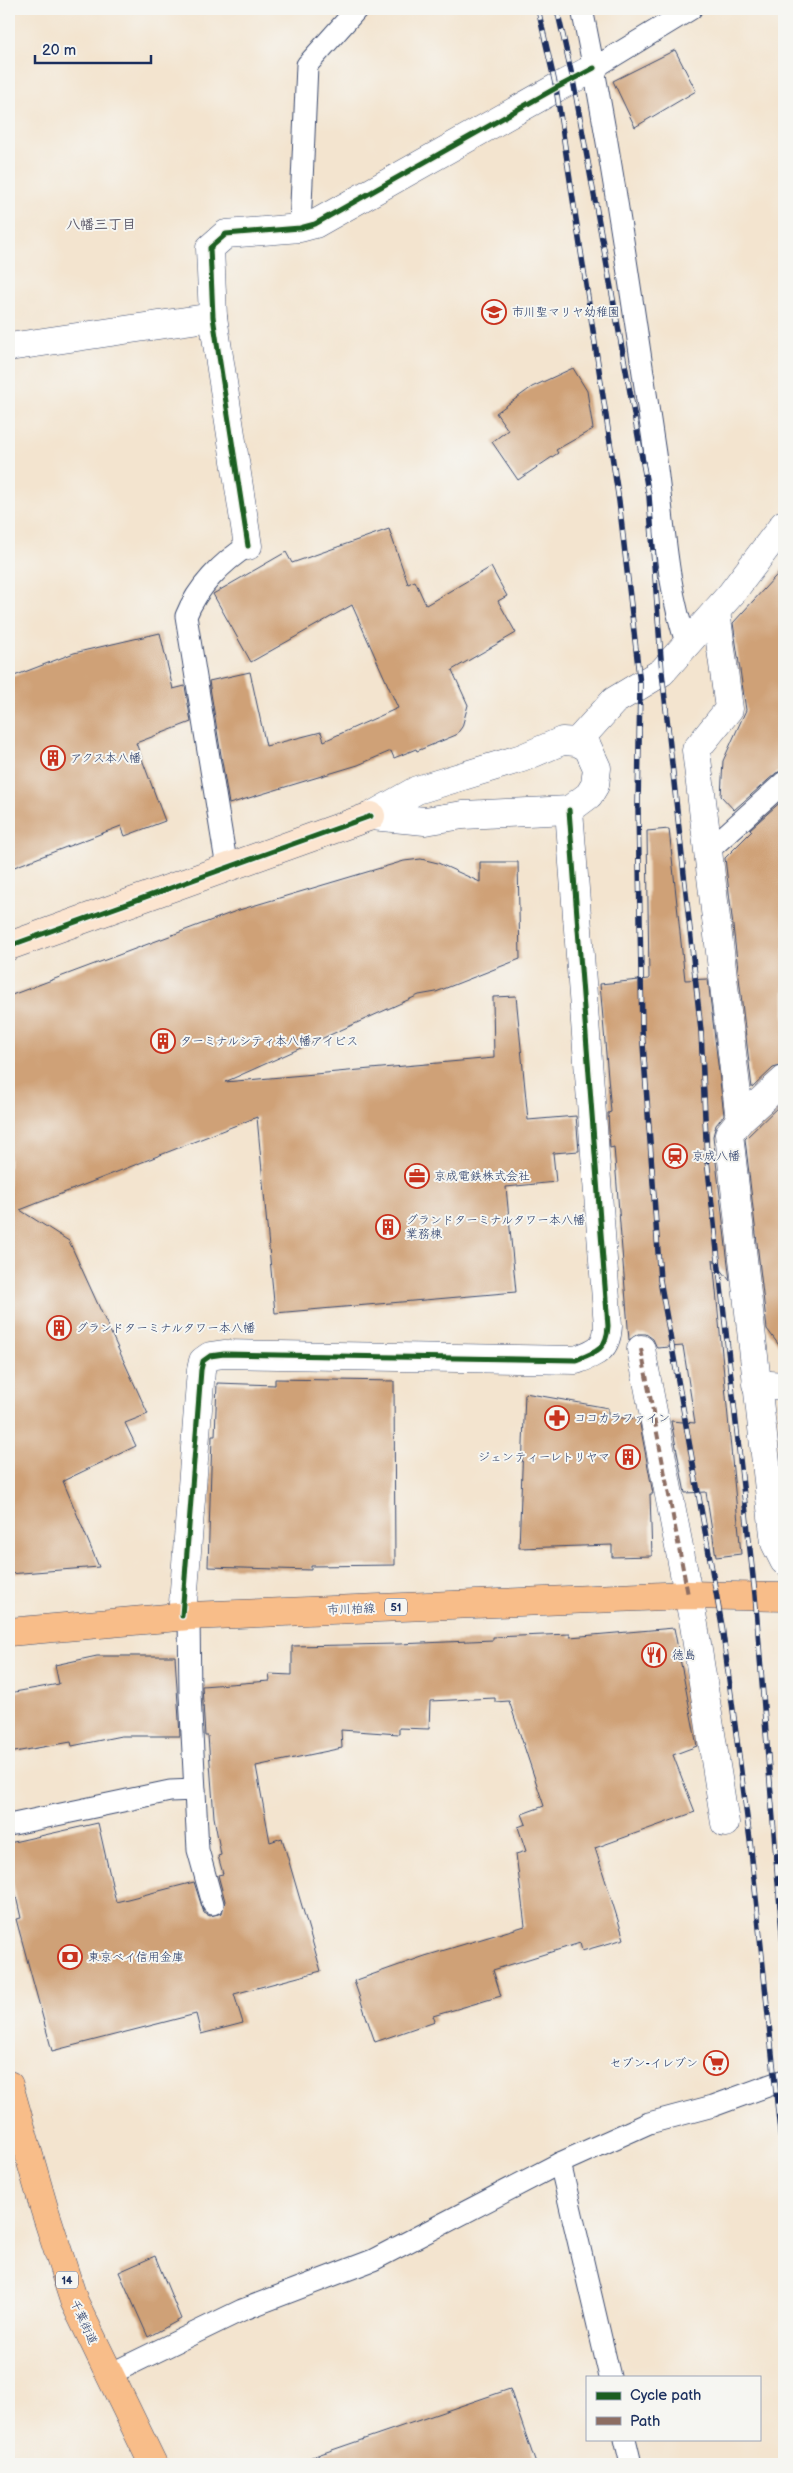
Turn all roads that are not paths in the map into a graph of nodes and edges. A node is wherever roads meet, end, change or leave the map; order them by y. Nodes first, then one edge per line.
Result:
1 (357, 9) edge
2 (582, 9) edge
3 (691, 9) edge
4 (594, 68) junction
5 (300, 228) junction
6 (213, 318) junction
7 (9, 347) edge
8 (784, 524) edge
9 (248, 546) joint
10 (716, 611) junction
11 (687, 645) junction
12 (578, 742) junction
13 (784, 782) edge
14 (569, 810) junction
15 (371, 816) junction
16 (709, 850) junction
17 (227, 868) junction
18 (9, 946) edge
19 (784, 1080) edge
20 (740, 1120) junction
21 (641, 1349) dead end
22 (756, 1384) junction
23 (784, 1386) edge
24 (784, 1561) edge
25 (688, 1595) junction
26 (784, 1597) edge
27 (185, 1616) junction
28 (9, 1632) edge
29 (195, 1790) junction
30 (725, 1823) dead end
31 (9, 1825) edge
32 (214, 1904) dead end
33 (784, 2080) edge
34 (9, 2085) edge
35 (560, 2163) junction
36 (108, 2375) junction
37 (610, 2376) edge
38 (625, 2440) edge
39 (152, 2464) edge
40 (631, 2464) edge

1 - 5 lane
2 - 4 lane
3 - 4 lane
4 - 5 street
4 - 11 lane
5 - 6 street
6 - 7 street
6 - 9 street
8 - 10 street
9 - 17 lane
10 - 11 street
10 - 16 street
11 - 12 street
12 - 14 street
12 - 15 street
13 - 16 lane
14 - 15 street
14 - 27 street
15 - 17 street
16 - 20 street
17 - 18 street
19 - 20 street
20 - 22 street
21 - 25 street
22 - 23 street
22 - 24 street
25 - 26 main road, 市川柏線 / 51
25 - 27 main road, 市川柏線 / 51
25 - 30 street
27 - 28 main road, 市川柏線 / 51
27 - 29 lane
29 - 31 lane
29 - 32 lane
33 - 35 lane
34 - 36 main road, 千葉街道 / 14
35 - 36 lane
35 - 37 lane
36 - 39 main road, 千葉街道 / 14
38 - 40 lane

